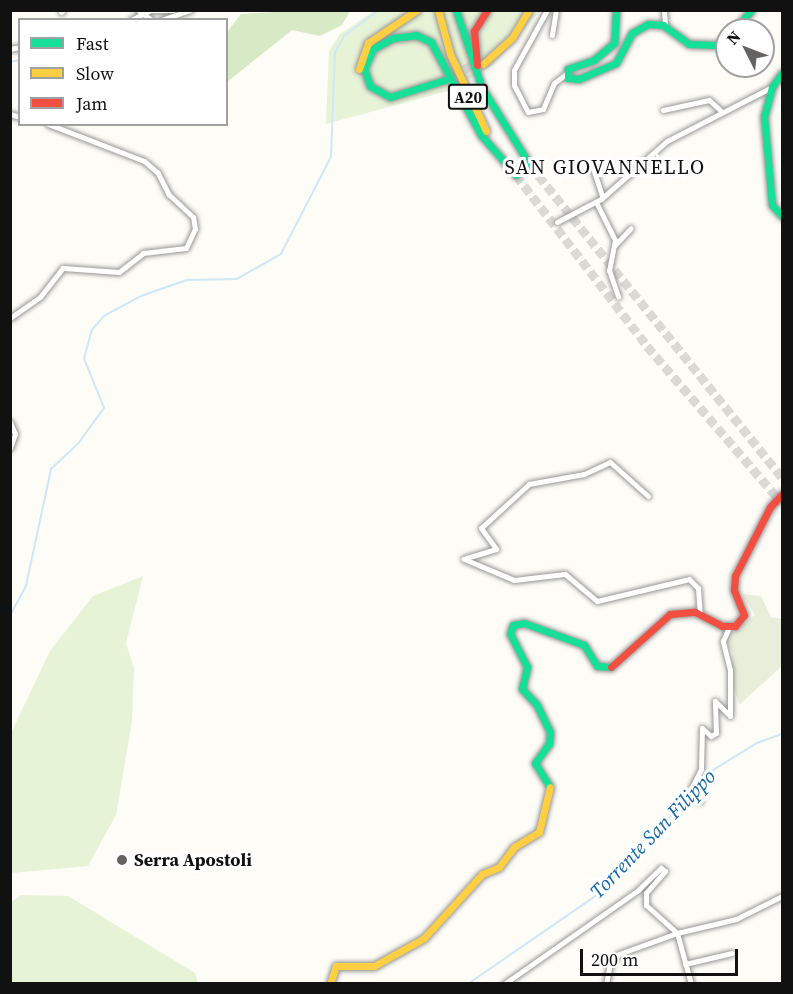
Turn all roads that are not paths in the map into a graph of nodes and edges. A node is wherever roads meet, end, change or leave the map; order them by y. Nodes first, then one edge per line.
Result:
1 (173, 10) edge
2 (190, 10) edge
3 (417, 10) edge
4 (438, 10) edge
5 (456, 10) edge
6 (487, 10) edge
7 (527, 10) edge
8 (547, 10) edge
9 (555, 10) edge
10 (616, 10) edge
11 (664, 10) edge
12 (146, 14) edge
13 (167, 18) edge
14 (665, 26) junction
15 (552, 35) dead end
16 (715, 44) edge
17 (483, 62) tunnel mouth
18 (566, 74) junction
19 (783, 74) edge
20 (772, 87) junction
21 (483, 88) junction
22 (663, 110) dead end
23 (720, 110) junction
24 (53, 126) edge
25 (530, 165) tunnel mouth
26 (592, 165) dead end
27 (603, 195) junction
28 (596, 202) junction
29 (783, 216) edge
30 (557, 222) dead end
31 (631, 228) dead end
32 (615, 245) junction
33 (618, 296) dead end
34 (10, 318) edge
35 (10, 422) edge
36 (10, 448) edge
37 (783, 495) edge
38 (648, 496) dead end
39 (700, 614) junction
40 (729, 627) junction
41 (691, 789) dead end
42 (783, 896) edge
43 (677, 933) junction
44 (732, 953) dead end
45 (685, 964) junction
46 (330, 984) edge
47 (504, 984) edge
48 (606, 984) edge
49 (691, 984) edge

1 - 12 street
2 - 13 street
3 - 4 main road, A20
5 - 21 main road, A20
6 - 21 main road
7 - 17 main road
8 - 18 street
9 - 15 street
10 - 18 main road
11 - 14 street
14 - 16 main road
14 - 18 main road
19 - 20 main road
20 - 23 street
20 - 29 main road
21 - 25 main road, A20
22 - 23 street
23 - 27 street
24 - 34 street
26 - 27 street
27 - 28 street
28 - 30 street
28 - 32 street
31 - 32 street
32 - 33 street
35 - 36 street
37 - 40 main road
38 - 39 street
39 - 40 main road
39 - 46 main road
40 - 41 street
42 - 43 street
43 - 45 street
43 - 47 street
43 - 48 street
44 - 45 street
45 - 49 street

